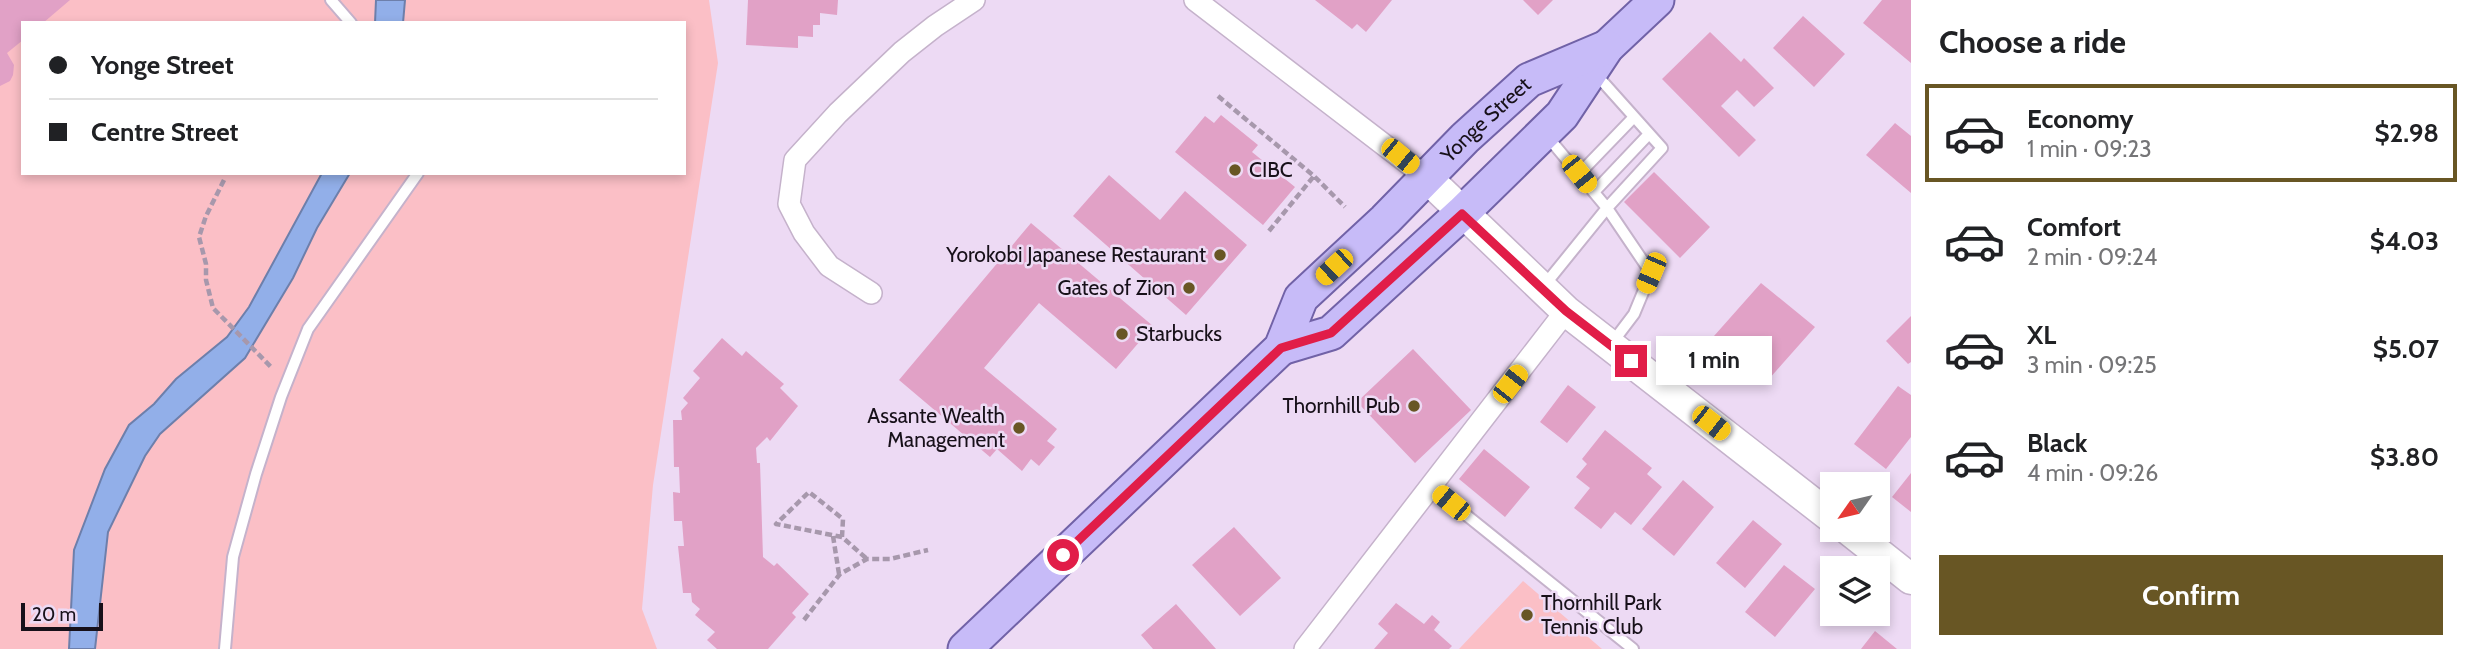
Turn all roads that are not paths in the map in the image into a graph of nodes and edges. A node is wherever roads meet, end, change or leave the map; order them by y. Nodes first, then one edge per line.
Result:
1 (331, 0) edge
2 (974, 0) edge
3 (1195, 0) edge
4 (1657, 0) edge
5 (349, 21) edge
6 (1600, 58) junction
7 (1634, 117) junction
8 (1544, 133) junction
9 (1649, 134) junction
10 (1579, 174) junction
11 (417, 175) edge
12 (1426, 177) junction
13 (1594, 192) junction
14 (1607, 208) junction
15 (1462, 214) junction
16 (1542, 289) junction
17 (871, 293) dead end
18 (1566, 311) junction
19 (1611, 345) junction
20 (1281, 348) junction
21 (1430, 486) junction
22 (1820, 509) edge
23 (1864, 542) edge
24 (1911, 579) edge
25 (225, 649) edge
26 (965, 649) edge
27 (1305, 649) edge
28 (1633, 649) edge

1 - 5 lane
2 - 17 street
3 - 12 street
4 - 6 main road, Yonge Street
6 - 7 lane
6 - 8 main road, Yonge Street
6 - 12 main road, Yonge Street
7 - 9 lane
7 - 10 lane
8 - 10 lane
8 - 15 main road, Yonge Street
9 - 13 lane
9 - 14 lane
10 - 13 lane
11 - 25 lane
12 - 15 main road
12 - 20 main road, Yonge Street
13 - 14 lane
14 - 16 lane
14 - 19 lane
15 - 16 main road
15 - 20 main road, Yonge Street
16 - 18 main road
18 - 19 main road
18 - 21 street
19 - 22 main road
20 - 26 main road, Yonge Street
21 - 27 street
21 - 28 lane
23 - 24 main road

